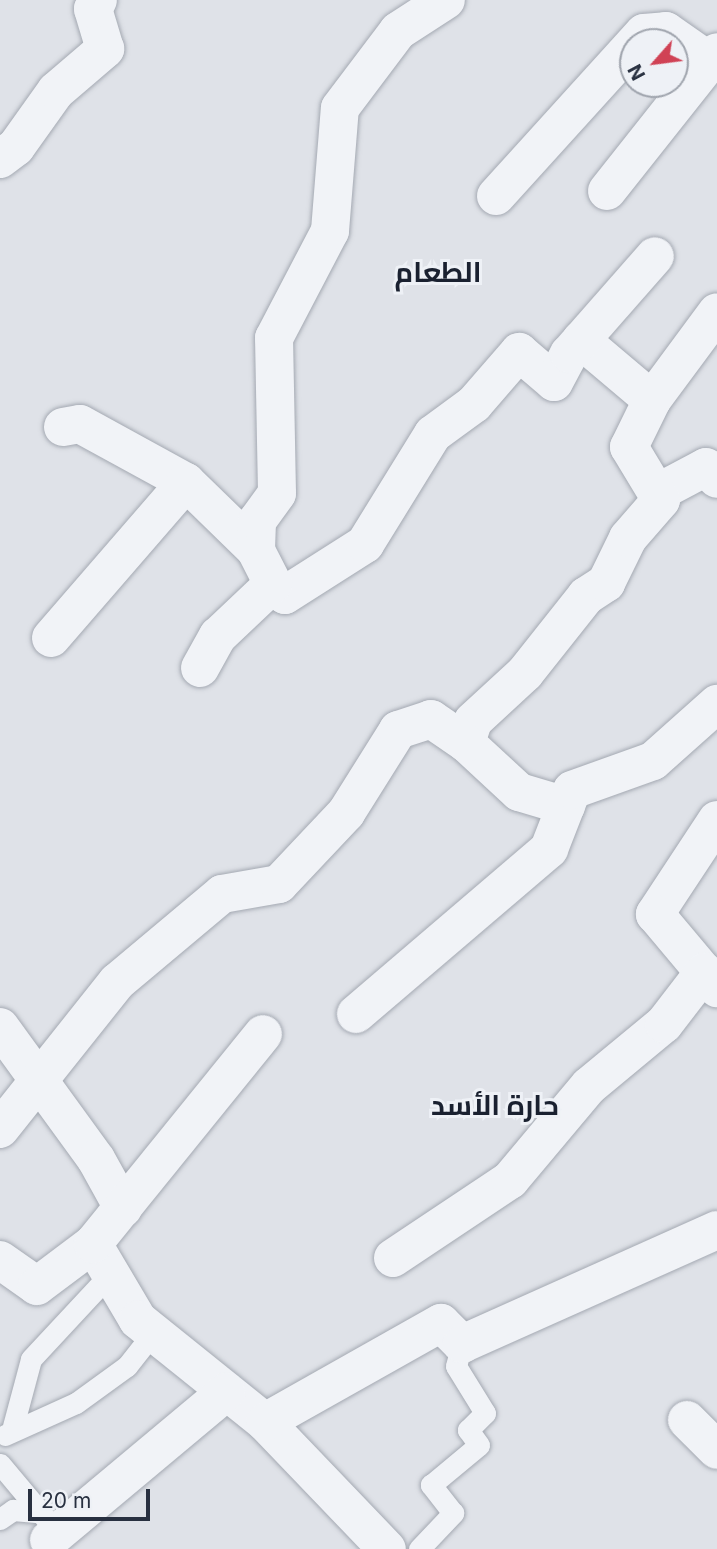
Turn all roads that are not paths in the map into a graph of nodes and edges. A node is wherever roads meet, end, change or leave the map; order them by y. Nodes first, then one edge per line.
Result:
1 (97, 0) edge
2 (446, 0) edge
3 (713, 57) edge
4 (0, 159) edge
5 (607, 191) dead end
6 (496, 196) dead end
7 (655, 256) dead end
8 (717, 312) edge
9 (581, 340) junction
10 (652, 400) junction
11 (63, 427) dead end
12 (713, 465) edge
13 (186, 482) junction
14 (657, 492) junction
15 (256, 550) junction
16 (273, 584) junction
17 (51, 638) dead end
18 (200, 668) dead end
19 (716, 707) edge
20 (466, 743) junction
21 (566, 806) junction
22 (717, 820) edge
23 (710, 980) edge
24 (356, 1014) dead end
25 (0, 1027) edge
26 (263, 1034) dead end
27 (37, 1085) junction
28 (0, 1129) edge
29 (123, 1208) junction
30 (717, 1230) edge
31 (393, 1258) dead end
32 (101, 1259) junction
33 (0, 1260) edge
34 (153, 1333) junction
35 (462, 1344) junction
36 (226, 1392) junction
37 (687, 1420) dead end
38 (265, 1422) junction
39 (6, 1434) edge
40 (717, 1450) edge
41 (0, 1464) edge
42 (0, 1519) edge
43 (46, 1534) edge
44 (387, 1549) edge
45 (419, 1549) edge

1 - 4 street
2 - 15 street
3 - 5 street
3 - 6 street
7 - 9 street
8 - 10 street
9 - 10 street
9 - 16 street
10 - 14 street
11 - 13 street
12 - 14 street
13 - 15 street
13 - 17 street
14 - 20 street
15 - 16 street
16 - 18 street
19 - 21 street
20 - 21 street
20 - 27 street
21 - 24 street
22 - 23 street
23 - 31 street
25 - 27 street
26 - 29 street
27 - 28 street
27 - 29 street
29 - 32 street
30 - 35 street
32 - 33 street
32 - 34 street
32 - 39 lane
34 - 36 street
34 - 39 lane
35 - 38 street
35 - 45 lane
36 - 38 street
36 - 43 street
37 - 40 street
38 - 44 street
41 - 43 lane
42 - 43 lane

